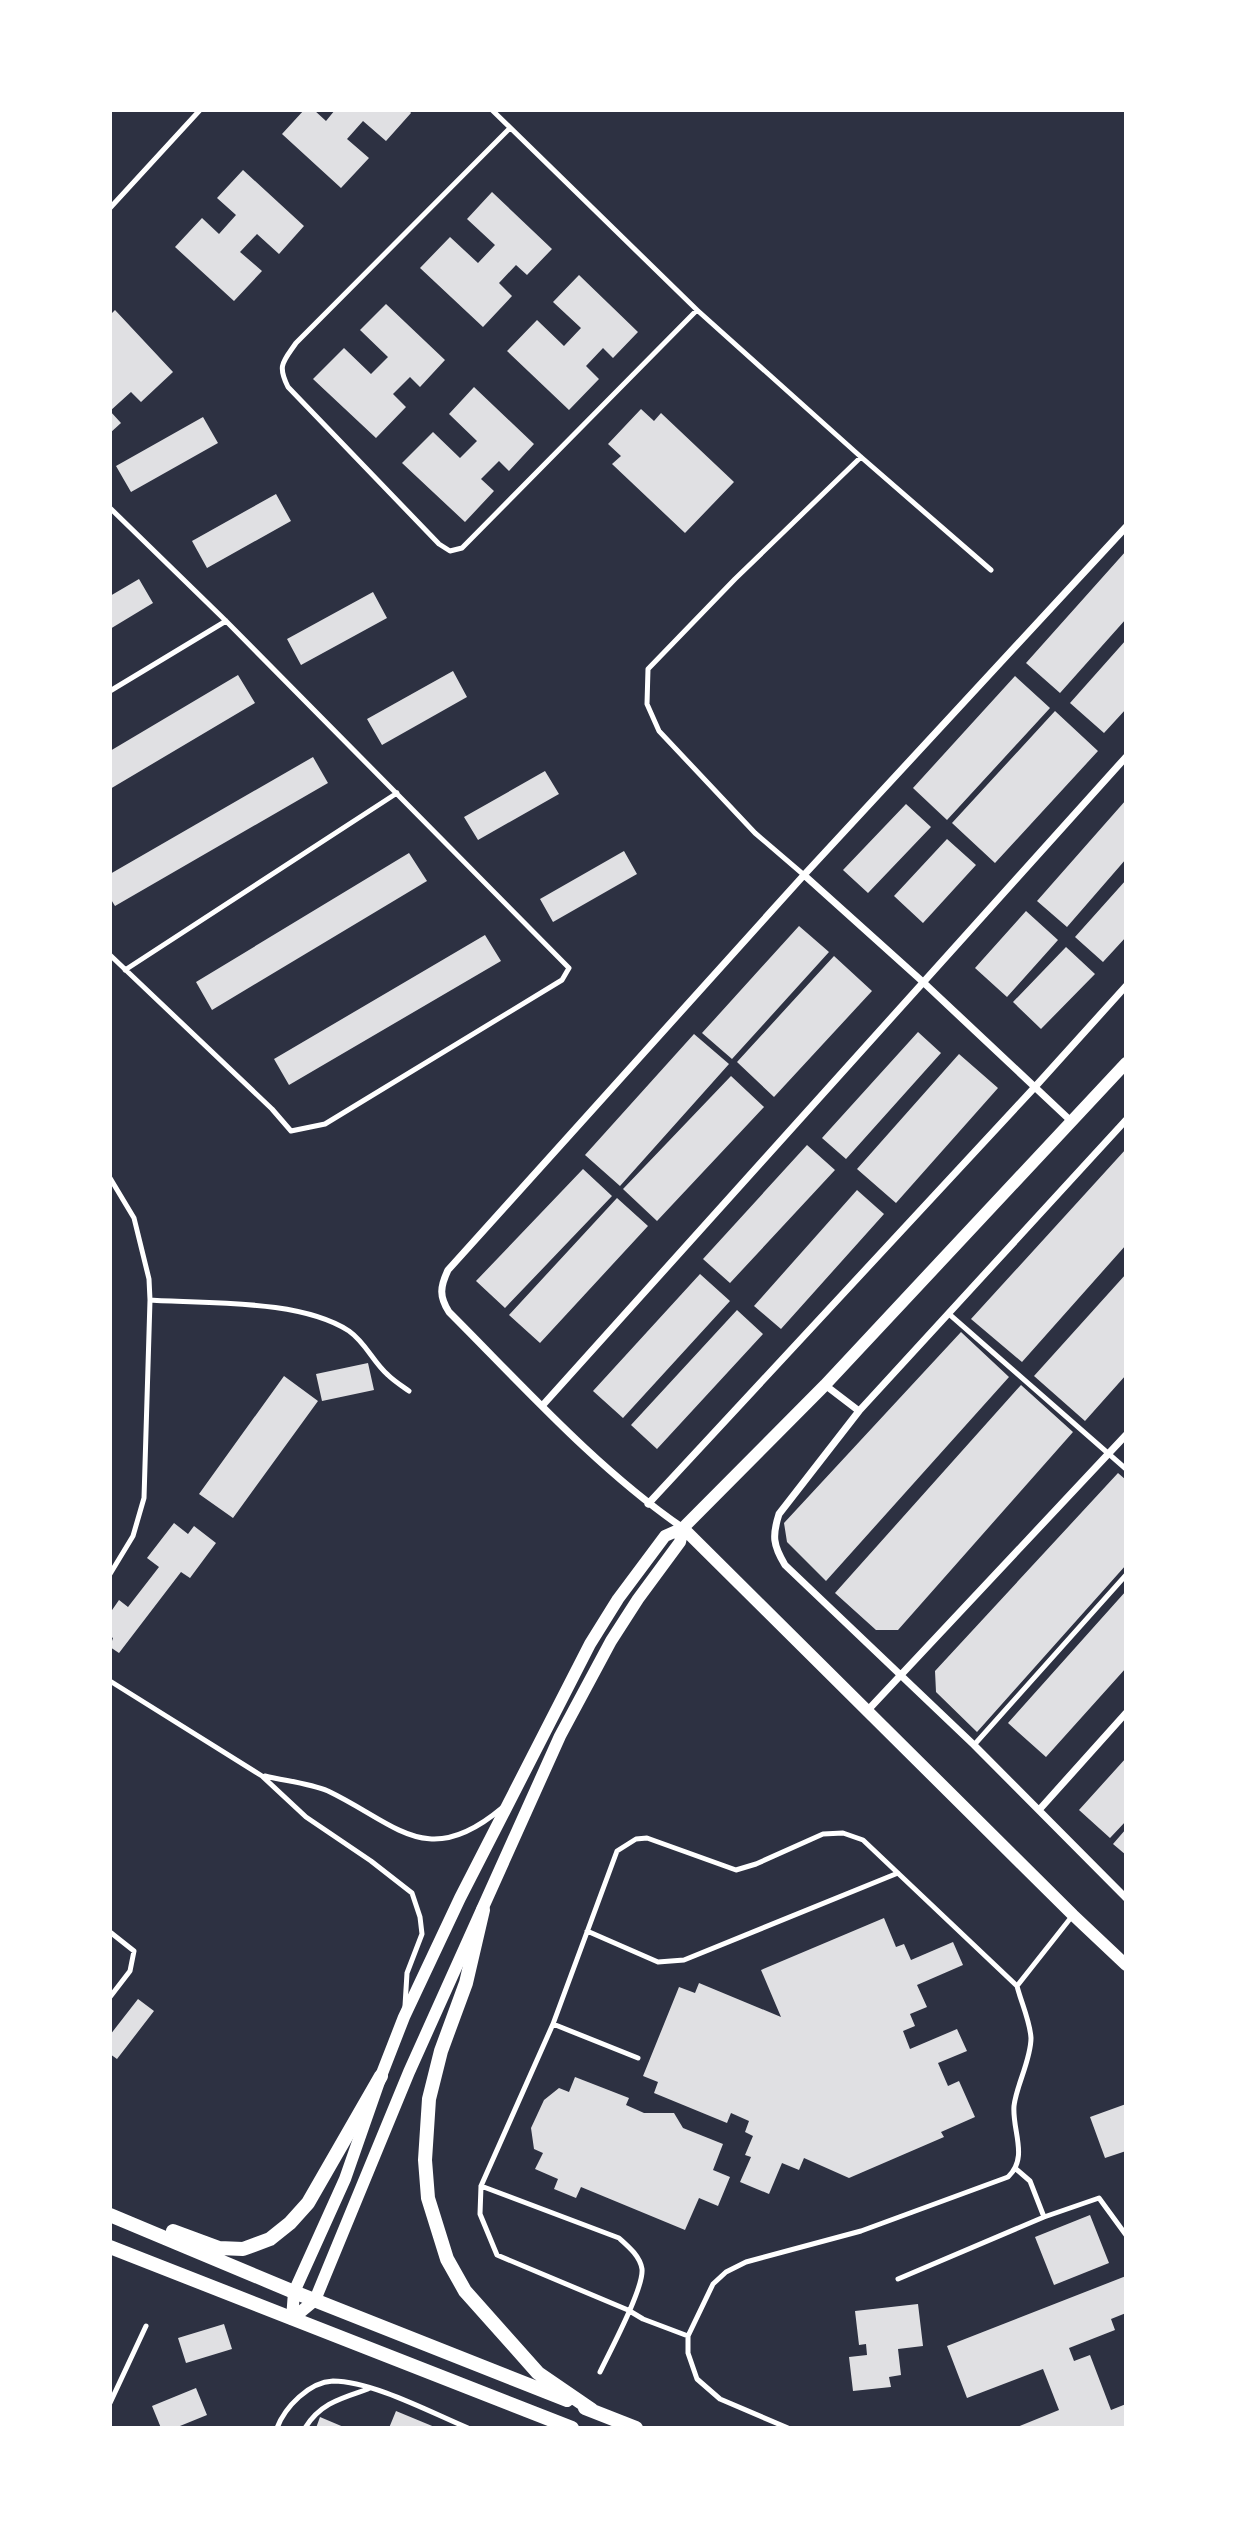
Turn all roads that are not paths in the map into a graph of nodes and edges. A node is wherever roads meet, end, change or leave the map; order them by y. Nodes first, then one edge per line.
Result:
1 (200, 110) edge
2 (492, 110) edge
3 (510, 128) junction
4 (110, 208) edge
5 (696, 310) junction
6 (861, 457) junction
7 (110, 508) edge
8 (1126, 527) edge
9 (991, 570) dead end
10 (226, 621) junction
11 (110, 691) edge
12 (1126, 757) edge
13 (397, 793) junction
14 (804, 875) junction
15 (110, 955) edge
16 (125, 970) junction
17 (923, 982) junction
18 (1126, 986) edge
19 (1126, 1063) edge
20 (1034, 1088) junction
21 (1126, 1120) edge
22 (1072, 1122) junction
23 (110, 1178) edge
24 (150, 1300) junction
25 (950, 1314) junction
26 (825, 1385) junction
27 (409, 1391) dead end
28 (542, 1406) junction
29 (859, 1411) junction
30 (1126, 1435) edge
31 (1109, 1454) junction
32 (1126, 1468) edge
33 (648, 1504) junction
34 (683, 1528) junction
35 (110, 1574) edge
36 (1126, 1575) edge
37 (902, 1676) junction
38 (110, 1681) edge
39 (868, 1710) junction
40 (1126, 1713) edge
41 (974, 1745) junction
42 (262, 1776) junction
43 (508, 1803) junction
44 (1040, 1810) junction
45 (898, 1873) junction
46 (1126, 1898) edge
47 (483, 1910) junction
48 (1073, 1915) junction
49 (587, 1931) junction
50 (110, 1932) edge
51 (1126, 1965) edge
52 (1017, 1986) junction
53 (110, 1997) edge
54 (404, 2017) junction
55 (553, 2024) junction
56 (638, 2058) dead end
57 (381, 2076) junction
58 (1016, 2169) junction
59 (481, 2186) junction
60 (110, 2215) edge
61 (1044, 2217) junction
62 (152, 2232) junction
63 (1126, 2235) edge
64 (110, 2247) edge
65 (898, 2278) dead end
66 (294, 2292) junction
67 (315, 2300) junction
68 (628, 2310) junction
69 (292, 2319) junction
70 (146, 2326) dead end
71 (688, 2336) junction
72 (600, 2372) dead end
73 (371, 2388) junction
74 (110, 2403) edge
75 (592, 2410) junction
76 (450, 2420) junction
77 (277, 2428) edge
78 (305, 2428) edge
79 (445, 2428) edge
80 (468, 2428) edge
81 (572, 2428) edge
82 (636, 2428) edge
83 (789, 2428) edge

1 - 4 lane
2 - 3 lane
3 - 5 lane
3 - 5 lane
5 - 6 lane
6 - 9 lane
6 - 14 lane
7 - 10 lane
8 - 14 street
10 - 11 lane
10 - 13 lane
12 - 17 street
13 - 16 lane
13 - 16 lane
14 - 17 street
14 - 28 street
15 - 16 lane
17 - 20 street
17 - 28 street
18 - 20 street
19 - 22 street
20 - 22 street
20 - 33 street
21 - 25 street
22 - 26 street
23 - 24 lane
24 - 27 lane
24 - 35 lane
25 - 29 street
25 - 31 lane
26 - 29 street
26 - 34 street
28 - 33 street
29 - 37 street
30 - 31 street
31 - 32 lane
31 - 37 street
33 - 34 street
34 - 39 street
34 - 43 street
34 - 47 street
36 - 41 lane
37 - 39 street
37 - 41 street
38 - 42 lane
39 - 48 street
40 - 44 street
41 - 44 street
42 - 43 lane
42 - 54 lane
43 - 54 street
44 - 46 street
45 - 49 lane
45 - 49 lane
45 - 52 lane
47 - 67 street
47 - 75 main road
48 - 51 street
48 - 52 lane
49 - 55 lane
50 - 53 lane
52 - 58 lane
54 - 57 street
55 - 56 lane
55 - 59 lane
57 - 62 main road
57 - 66 street
58 - 61 lane
58 - 71 lane
59 - 68 lane
59 - 68 lane
60 - 62 main road
61 - 63 lane
61 - 65 lane
62 - 66 main road
64 - 69 main road
66 - 67 main road
66 - 69 street
67 - 69 street
67 - 75 main road
68 - 71 lane
68 - 72 lane
69 - 81 main road
70 - 74 lane
71 - 83 lane
73 - 76 lane
73 - 77 lane
73 - 78 lane
75 - 82 main road
76 - 79 lane
76 - 80 lane

